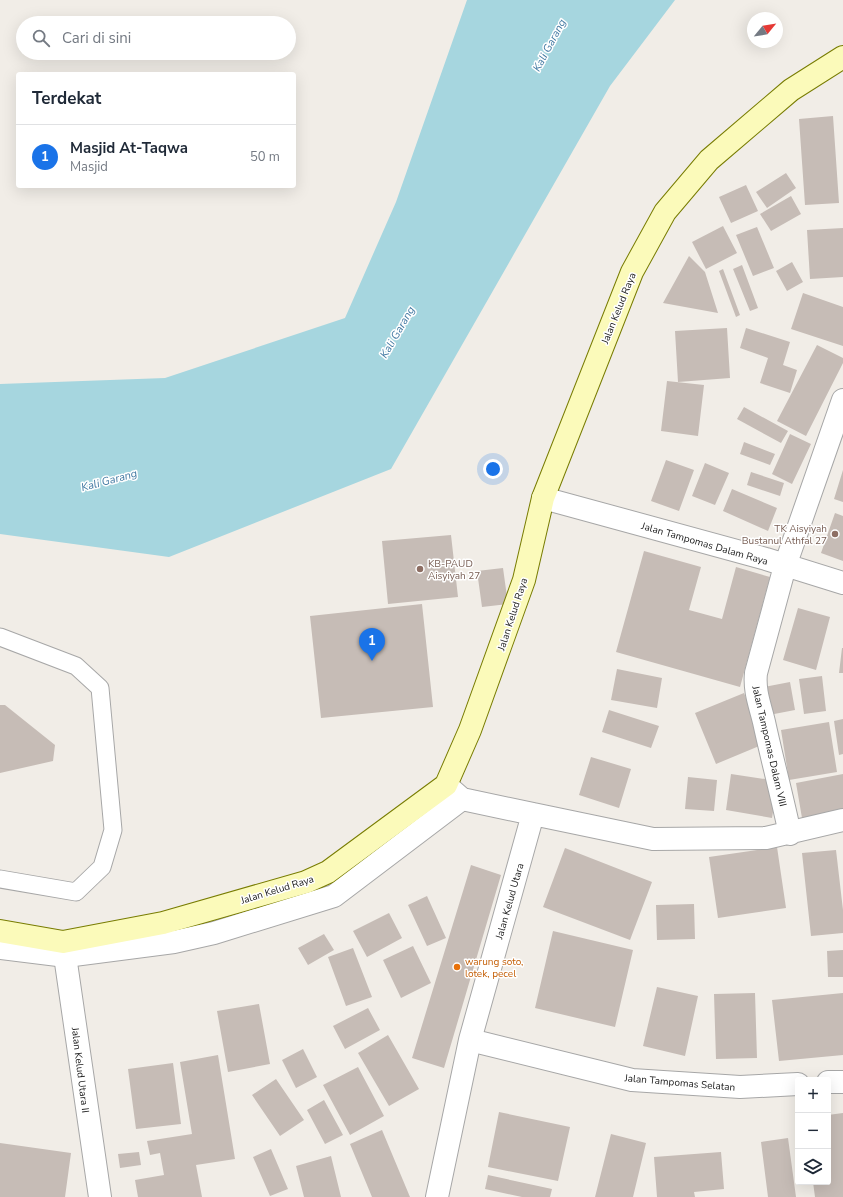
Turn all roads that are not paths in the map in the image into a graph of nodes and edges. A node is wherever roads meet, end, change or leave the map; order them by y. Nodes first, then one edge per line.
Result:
1 (843, 57) edge
2 (843, 400) edge
3 (543, 498) junction
4 (785, 566) junction
5 (843, 583) edge
6 (0, 637) edge
7 (454, 792) junction
8 (533, 814) junction
9 (843, 820) edge
10 (790, 834) junction
11 (0, 879) edge
12 (0, 931) edge
13 (0, 948) edge
14 (65, 949) junction
15 (470, 1040) junction
16 (831, 1082) edge
17 (843, 1082) edge
18 (795, 1084) edge
19 (100, 1197) edge
20 (437, 1197) edge

1 - 3 main road, Jalan Kelud Raya
2 - 4 street, Jalan Tampomas Dalam VIII
3 - 4 street, Jalan Tampomas Dalam Raya
3 - 7 main road, Jalan Kelud Raya
4 - 5 street, Jalan Tampomas Dalam Raya
4 - 10 street, Jalan Tampomas Dalam VIII
6 - 11 lane
7 - 8 street
7 - 14 main road, Jalan Kelud Raya
8 - 10 street
8 - 15 street, Jalan Kelud Utara
9 - 10 street
12 - 14 main road, Jalan Kelud Raya
13 - 14 street
14 - 19 street, Jalan Kelud Utara II
15 - 18 street, Jalan Tampomas Selatan
15 - 20 street, Jalan Kelud Utara
16 - 17 street

